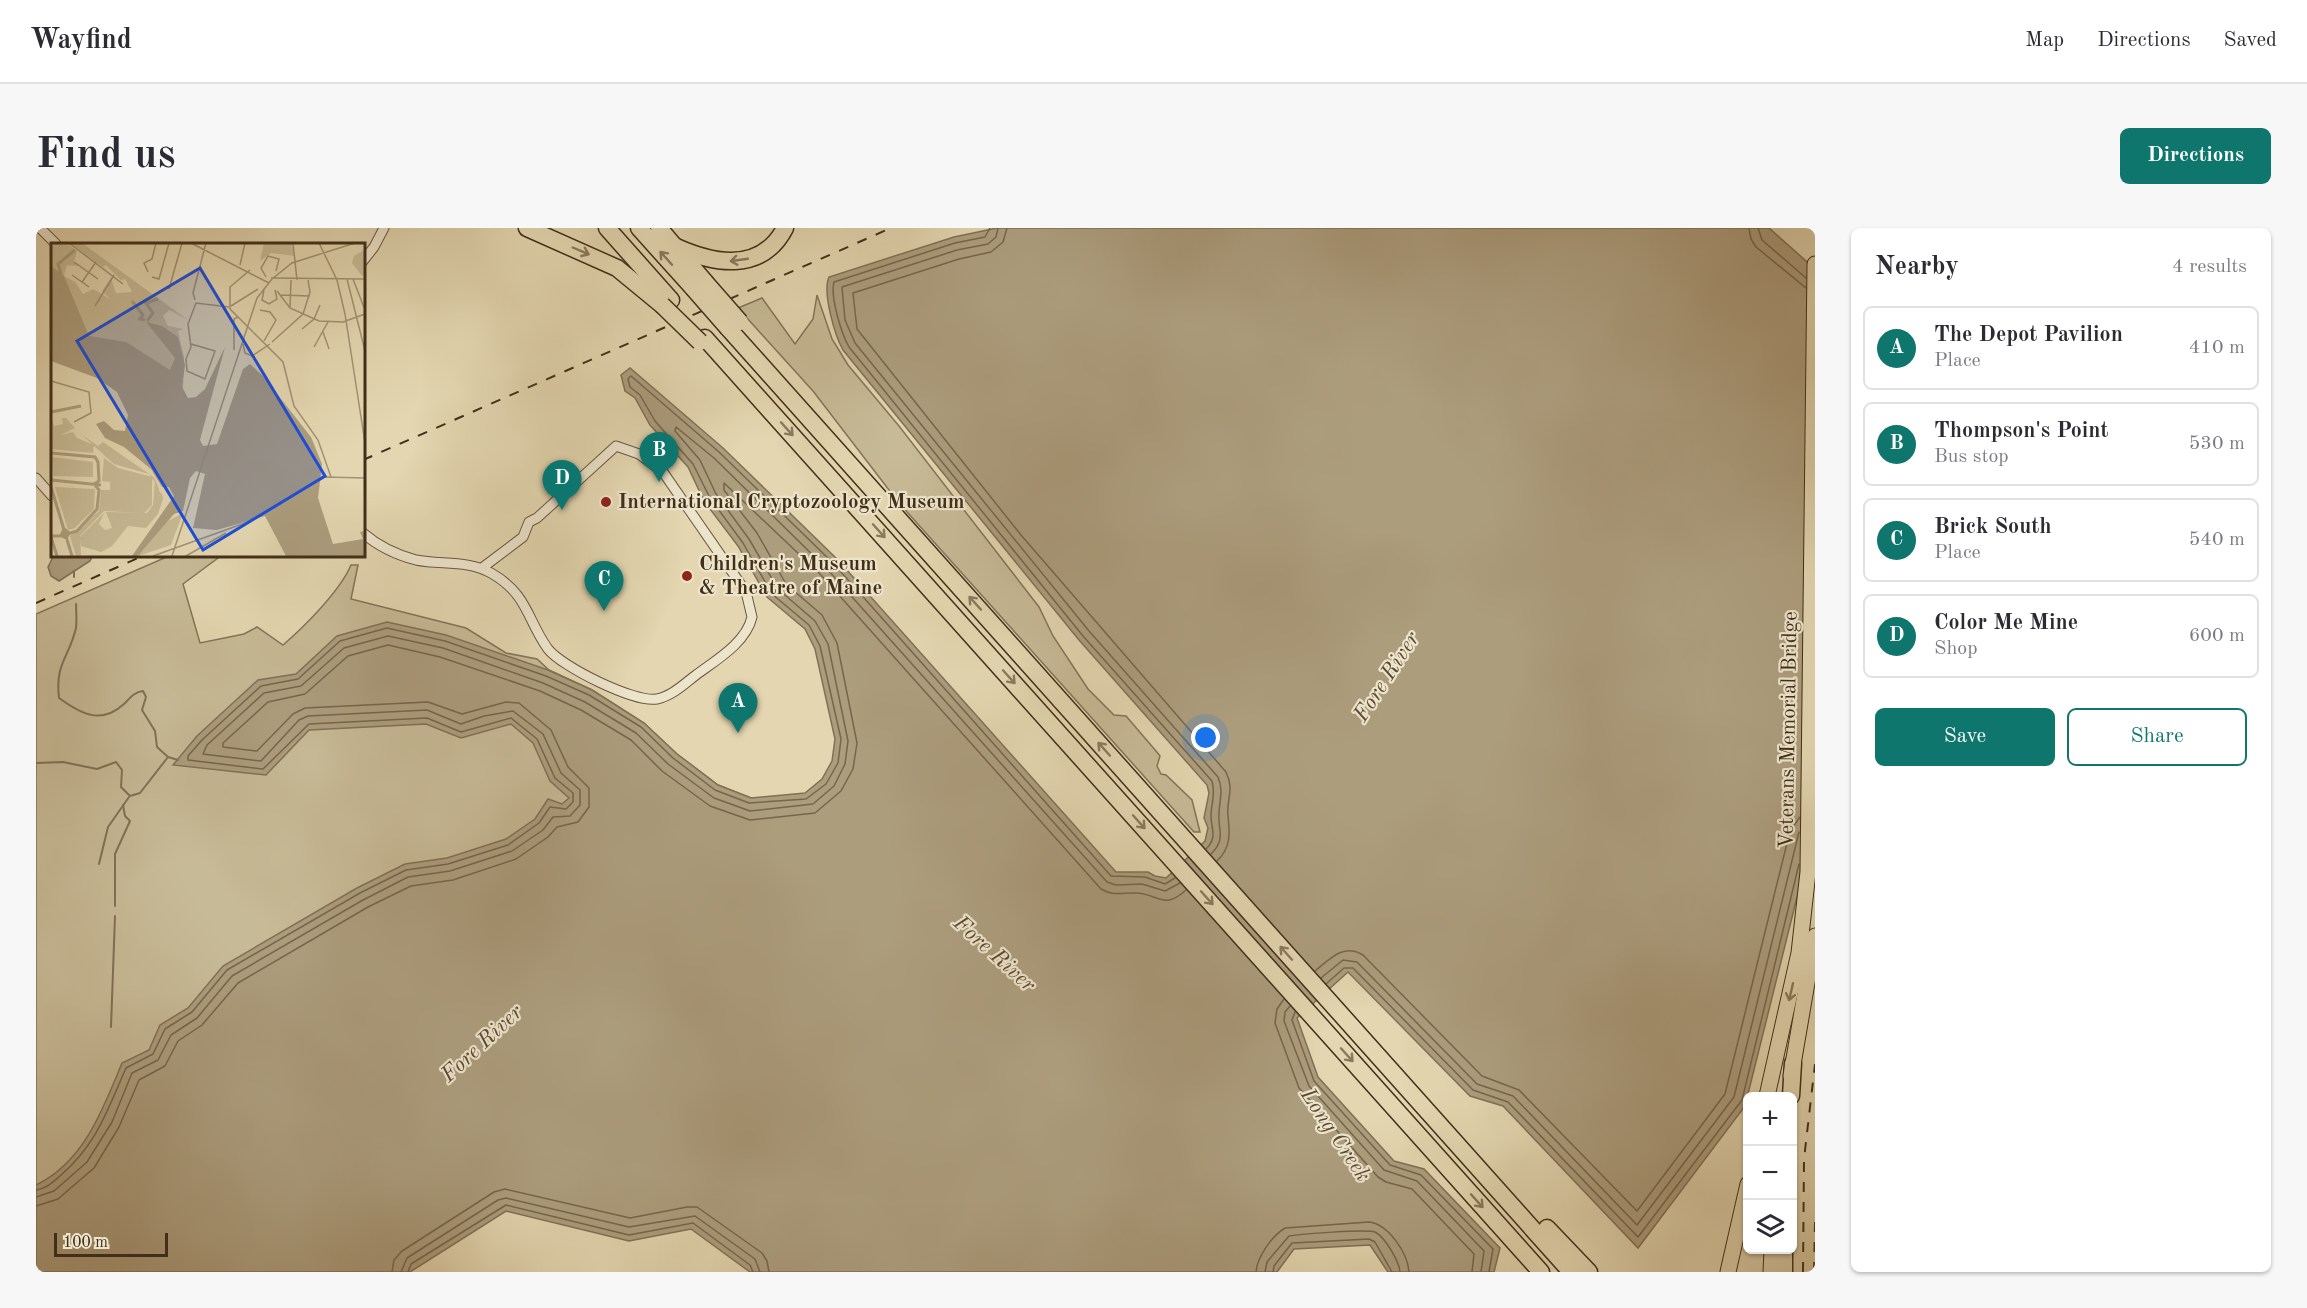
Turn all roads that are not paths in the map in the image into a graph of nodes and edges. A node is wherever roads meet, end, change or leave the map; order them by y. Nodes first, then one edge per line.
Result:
1 (40, 228) edge
2 (384, 228) edge
3 (527, 228) edge
4 (607, 228) edge
5 (639, 228) edge
6 (659, 228) edge
7 (785, 228) edge
8 (55, 243) edge
9 (674, 246) junction
10 (364, 260) edge
11 (1815, 264) edge
12 (699, 285) junction
13 (666, 302) junction
14 (36, 478) edge
15 (51, 495) edge
16 (364, 534) edge
17 (482, 568) junction
18 (1815, 936) edge
19 (1793, 1063) joint
20 (1768, 1092) edge
21 (1789, 1092) edge
22 (1440, 1126) junction
23 (1744, 1200) edge
24 (1772, 1254) edge
25 (1784, 1254) edge
26 (1541, 1272) edge
27 (1571, 1272) edge
28 (1589, 1272) edge
29 (1728, 1272) edge
30 (1771, 1272) edge
31 (1784, 1272) edge

1 - 8 street
2 - 10 street
3 -> 13 highway
4 - 13 highway
12 -> 5 highway
6 - 9 highway
7 -> 9 highway
9 - 12 highway
11 -> 20 main road, Veterans Memorial Bridge
22 -> 12 highway, bridge
13 -> 26 highway, bridge
14 - 15 street
16 - 17 street
17 - 17 street
18 - 19 main road
19 - 21 highway
22 - 27 highway
22 - 28 highway
23 - 29 main road
24 - 30 main road
25 - 31 highway

